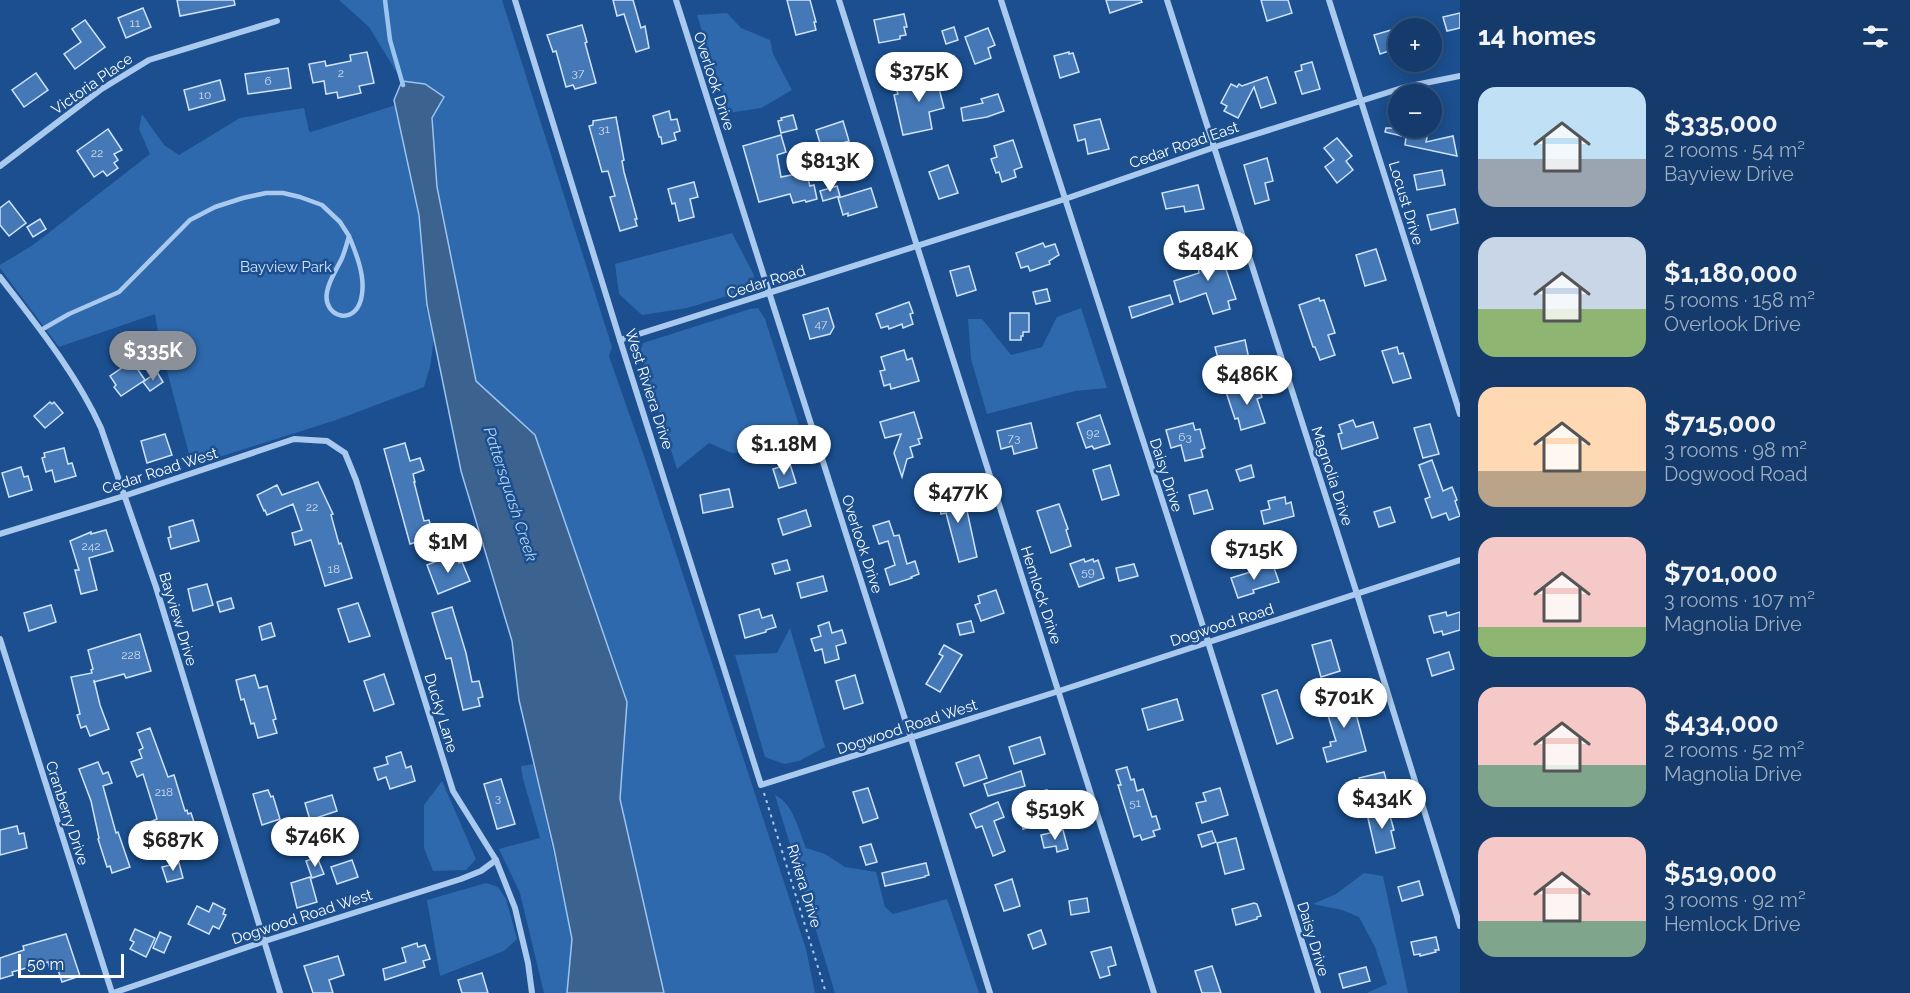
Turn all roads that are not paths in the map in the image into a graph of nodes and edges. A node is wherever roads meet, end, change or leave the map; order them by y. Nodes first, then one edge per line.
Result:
1 (515, 0) edge
2 (676, 0) edge
3 (839, 0) edge
4 (1001, 0) edge
5 (1167, 0) edge
6 (1329, 0) edge
7 (277, 21) dead end
8 (1460, 76) edge
9 (1362, 101) junction
10 (1215, 147) junction
11 (0, 166) edge
12 (1065, 199) junction
13 (349, 236) junction
14 (918, 246) junction
15 (0, 277) edge
16 (768, 293) junction
17 (41, 330) junction
18 (620, 340) junction
19 (1460, 414) edge
20 (327, 441) joint
21 (124, 496) junction
22 (0, 534) edge
23 (1460, 560) edge
24 (1357, 594) junction
25 (0, 639) edge
26 (1208, 642) junction
27 (1059, 691) junction
28 (911, 738) junction
29 (761, 785) joint
30 (496, 860) junction
31 (1460, 926) edge
32 (265, 941) junction
33 (112, 993) edge
34 (280, 993) edge
35 (532, 993) edge
36 (990, 993) edge
37 (1154, 993) edge
38 (1318, 993) edge

1 - 18 street, West Riviera Drive
2 - 16 street, Overlook Drive
3 - 14 street, Hemlock Drive
4 - 12 street, Daisy Drive
5 - 10 street, Magnolia Drive
6 - 9 street, Locust Drive
7 - 11 street, Victoria Place
8 - 9 street, Cedar Road East
9 - 10 street, Cedar Road East
9 - 19 street, Locust Drive
10 - 12 street, Cedar Road East
10 - 24 street, Magnolia Drive
12 - 14 street, Cedar Road East
12 - 26 street, Daisy Drive
13 - 13 lane
13 - 17 lane
14 - 16 street, Cedar Road
14 - 27 street, Hemlock Drive
15 - 17 street, Bayview Drive
16 - 18 street, Cedar Road
16 - 28 street, Overlook Drive
17 - 21 street, Bayview Drive
18 - 29 street, West Riviera Drive
20 - 21 street, Cedar Road West
20 - 30 street, Ducky Lane
21 - 22 street, Cedar Road West
21 - 32 street, Bayview Drive
23 - 24 street, Dogwood Road
24 - 26 street, Dogwood Road
24 - 31 street, Magnolia Drive
25 - 33 street, Cranberry Drive
26 - 27 street, Dogwood Road
26 - 38 street, Daisy Drive
27 - 28 street, Dogwood Road West
27 - 37 street, Hemlock Drive
28 - 29 street, Dogwood Road West
28 - 36 street, Overlook Drive
30 - 32 street, Dogwood Road West
30 - 35 street, Ducky Lane
32 - 33 street, Dogwood Road West
32 - 34 street, Bayview Drive

